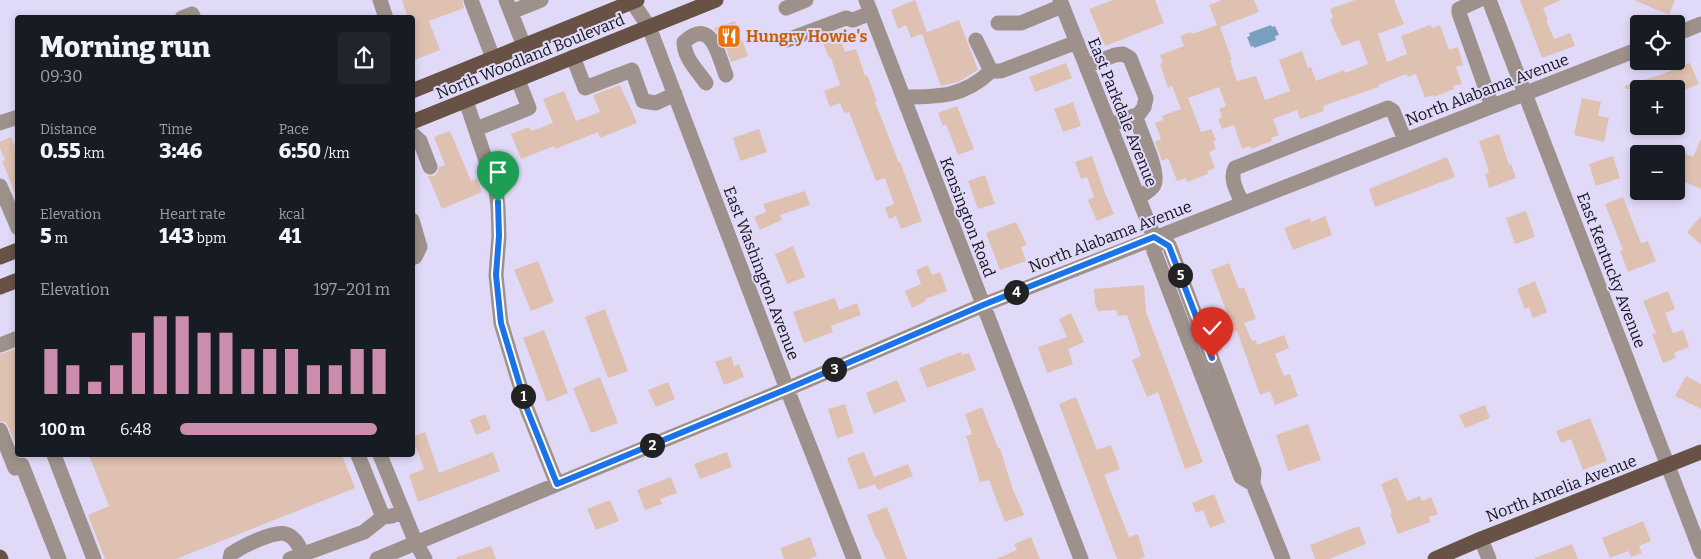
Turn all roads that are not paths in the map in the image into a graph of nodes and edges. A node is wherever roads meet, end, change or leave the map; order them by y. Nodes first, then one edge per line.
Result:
1 (380, 0) edge
2 (470, 0) edge
3 (541, 0) edge
4 (716, 0) edge
5 (806, 0) edge
6 (1479, 0) edge
7 (1489, 0) edge
8 (633, 1) edge
9 (1061, 3) edge
10 (508, 6) edge
11 (869, 6) edge
12 (786, 8) dead end
13 (385, 15) edge
14 (998, 23) dead end
15 (1701, 24) edge
16 (649, 27) junction
17 (1685, 30) edge
18 (787, 40) dead end
19 (976, 40) dead end
20 (1076, 42) junction
21 (524, 46) junction
22 (1630, 52) edge
23 (493, 58) junction
24 (573, 58) junction
25 (1086, 66) junction
26 (991, 71) junction
27 (726, 75) dead end
28 (518, 80) junction
29 (706, 83) dead end
30 (415, 90) edge
31 (1525, 93) junction
32 (675, 94) junction
33 (904, 98) junction
34 (466, 101) junction
35 (1492, 106) junction
36 (1133, 116) junction
37 (15, 118) edge
38 (415, 121) edge
39 (0, 123) edge
40 (1110, 125) junction
41 (476, 130) junction
42 (415, 137) edge
43 (1405, 140) junction
44 (430, 167) dead end
45 (0, 186) edge
46 (1138, 197) junction
47 (1242, 203) junction
48 (15, 221) edge
49 (415, 230) edge
50 (1154, 237) junction
51 (15, 251) edge
52 (0, 257) edge
53 (415, 257) edge
54 (15, 281) edge
55 (0, 287) edge
56 (983, 305) junction
57 (15, 339) edge
58 (0, 345) edge
59 (787, 389) junction
60 (0, 430) edge
61 (1701, 452) edge
62 (55, 457) edge
63 (359, 457) edge
64 (381, 457) edge
65 (1668, 465) junction
66 (557, 484) junction
67 (403, 511) junction
68 (382, 517) junction
69 (1481, 539) junction
70 (416, 543) junction
71 (1701, 552) edge
72 (321, 554) edge
73 (296, 556) edge
74 (59, 559) edge
75 (94, 559) edge
76 (230, 559) edge
77 (377, 559) edge
78 (425, 559) edge
79 (854, 559) edge
80 (1081, 559) edge
81 (1283, 559) edge
82 (1434, 559) edge
83 (1488, 559) edge

1 - 13 street
2 - 23 street
3 - 10 street
4 - 16 main road, North Woodland Boulevard
5 - 12 street
6 - 35 street
7 - 31 street, East Kentucky Avenue
8 - 16 street, East Washington Avenue
8 - 21 main road, North Woodland Boulevard
9 - 14 street
9 - 20 street, East Parkdale Avenue
10 - 21 street
11 - 18 street
11 - 33 street, Kensington Road
15 - 17 street
16 - 24 main road, North Woodland Boulevard
16 - 32 street, East Washington Avenue
19 - 26 street
20 - 25 street, East Parkdale Avenue
20 - 26 street
21 - 23 main road, North Woodland Boulevard
22 - 31 street, North Alabama Avenue
23 - 30 main road, North Woodland Boulevard
24 - 28 main road, North Woodland Boulevard
24 - 32 street
25 - 36 street
25 - 40 street, East Parkdale Avenue
26 - 33 street
27 - 29 street
28 - 34 main road, North Woodland Boulevard
28 - 41 street
31 - 35 street, North Alabama Avenue
31 - 65 street, East Kentucky Avenue
32 - 59 street, East Washington Avenue
33 - 56 street, Kensington Road
34 - 38 main road, North Woodland Boulevard
34 - 41 street
35 - 43 street, North Alabama Avenue
36 - 40 street
36 - 46 street
37 - 39 street
40 - 46 street, East Parkdale Avenue
41 - 66 street
42 - 44 street
43 - 47 street, North Alabama Avenue
43 - 47 street
45 - 48 street
46 - 50 street, East Parkdale Avenue
47 - 50 street, North Alabama Avenue
49 - 53 street
50 - 56 street, North Alabama Avenue
50 - 81 street, East Parkdale Avenue
51 - 52 main road
54 - 55 main road
56 - 59 street, North Alabama Avenue
56 - 80 street, Kensington Road
57 - 58 street
59 - 66 street, North Alabama Avenue
59 - 79 street, East Washington Avenue
60 - 74 street
61 - 65 main road, North Amelia Avenue
62 - 75 street
63 - 68 street
64 - 67 street
65 - 69 main road, North Amelia Avenue
65 - 71 street, East Kentucky Avenue
66 - 70 street, North Alabama Avenue
67 - 68 street
67 - 70 street
68 - 72 street
69 - 82 main road, North Amelia Avenue
69 - 83 street
70 - 77 street, North Alabama Avenue
70 - 78 street
72 - 73 street
73 - 76 street

